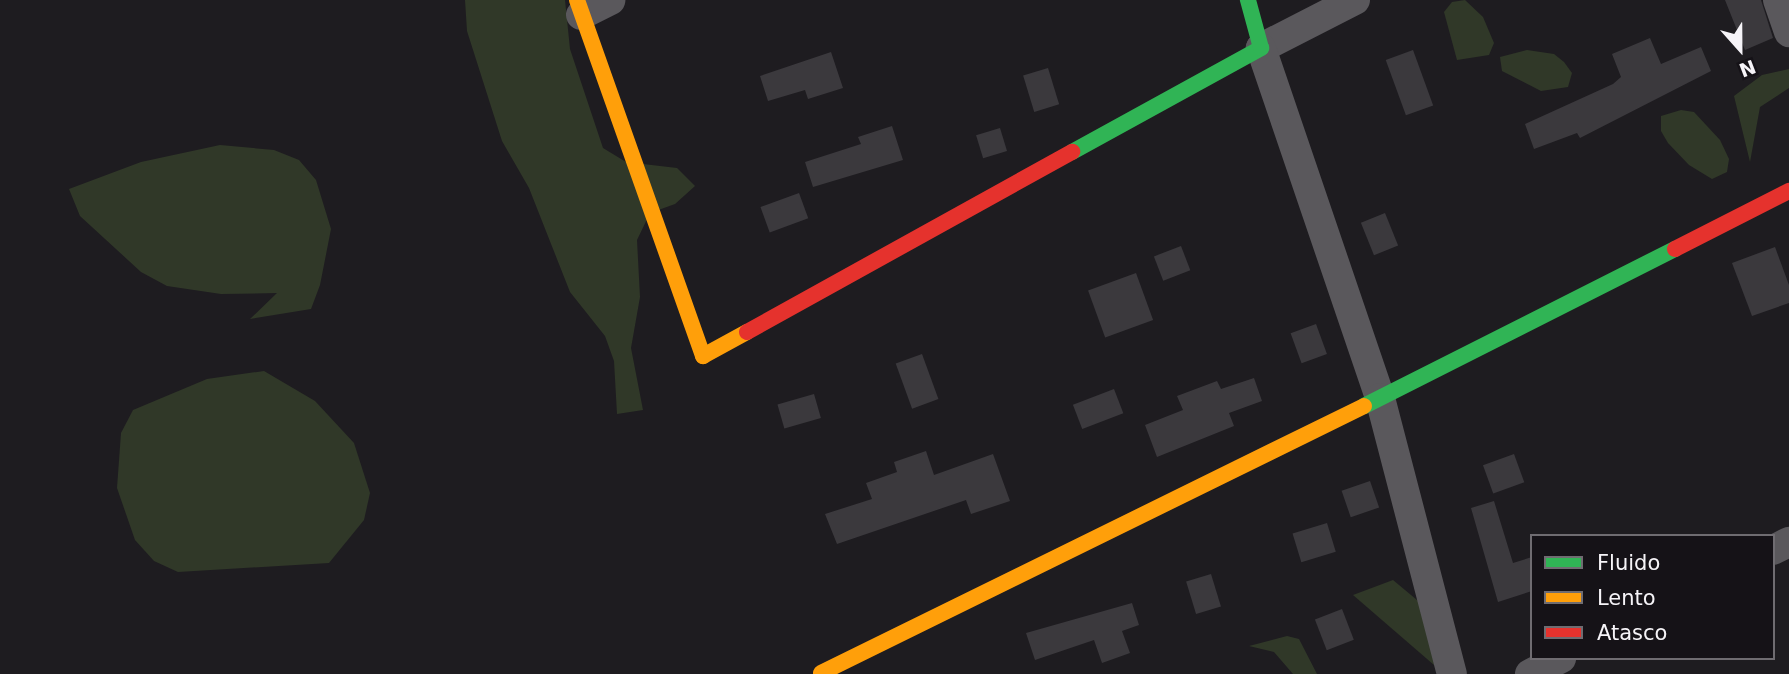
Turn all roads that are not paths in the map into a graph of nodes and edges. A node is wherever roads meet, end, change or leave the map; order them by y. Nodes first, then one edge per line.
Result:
1 (610, 0) edge
2 (1248, 0) edge
3 (1354, 0) edge
4 (1778, 0) edge
5 (579, 7) edge
6 (1789, 32) edge
7 (1261, 48) junction
8 (1789, 191) edge
9 (1380, 398) junction
10 (1557, 660) edge
11 (821, 673) edge
12 (1452, 674) edge
13 (1530, 674) edge

1 - 5 street
2 - 7 street
3 - 7 street
4 - 6 street
5 - 7 street
7 - 9 street
8 - 9 street
9 - 11 street
9 - 12 street
10 - 13 street

